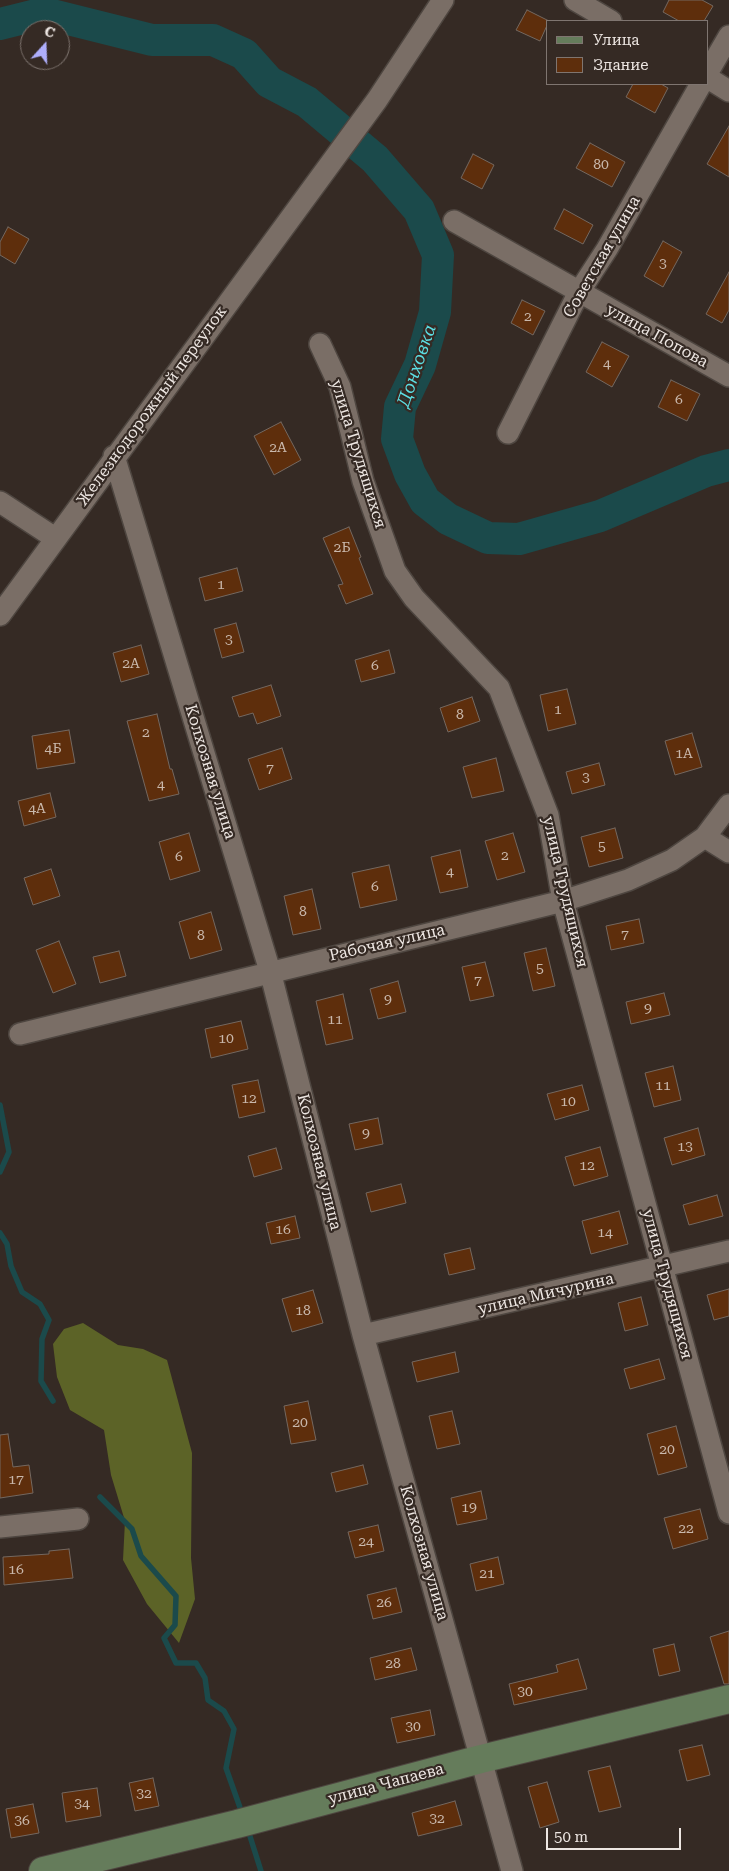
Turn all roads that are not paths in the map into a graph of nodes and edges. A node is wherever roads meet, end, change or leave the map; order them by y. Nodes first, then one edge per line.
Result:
1 (443, 0) edge
2 (576, 0) edge
3 (609, 20) edge
4 (729, 36) edge
5 (709, 70) edge
6 (709, 79) edge
7 (700, 85) edge
8 (729, 91) edge
9 (454, 221) dead end
10 (579, 292) junction
11 (320, 344) dead end
12 (729, 376) edge
13 (508, 433) dead end
14 (114, 456) junction
15 (0, 502) edge
16 (55, 538) junction
17 (0, 615) edge
18 (729, 805) edge
19 (705, 837) junction
20 (729, 852) edge
21 (563, 902) junction
22 (270, 971) junction
23 (20, 1034) dead end
24 (729, 1251) edge
25 (662, 1268) junction
26 (363, 1335) junction
27 (729, 1513) edge
28 (78, 1519) dead end
29 (0, 1527) edge
30 (729, 1699) edge
31 (481, 1759) junction
32 (43, 1871) edge
33 (512, 1871) edge

1 - 14 street, Железнодорожный переулок
2 - 3 street
4 - 5 street
6 - 8 street
7 - 10 street, Советская улица
9 - 10 street, улица Попова
10 - 12 street, улица Попова
10 - 13 street, Советская улица
11 - 21 street, улица Трудящихся
14 - 16 street, Железнодорожный переулок
14 - 22 street, Колхозная улица
15 - 16 street
16 - 17 street, Железнодорожный переулок
18 - 19 street, Рабочая улица
19 - 20 street
19 - 21 street, Рабочая улица
21 - 22 street, Рабочая улица
21 - 25 street, улица Трудящихся
22 - 23 street, Рабочая улица
22 - 26 street, Колхозная улица
24 - 25 street, улица Мичурина
25 - 26 street, улица Мичурина
25 - 27 street, улица Трудящихся
26 - 31 street, Колхозная улица
28 - 29 street
30 - 31 street, улица Чапаева
31 - 32 street, улица Чапаева
31 - 33 street, Колхозная улица

